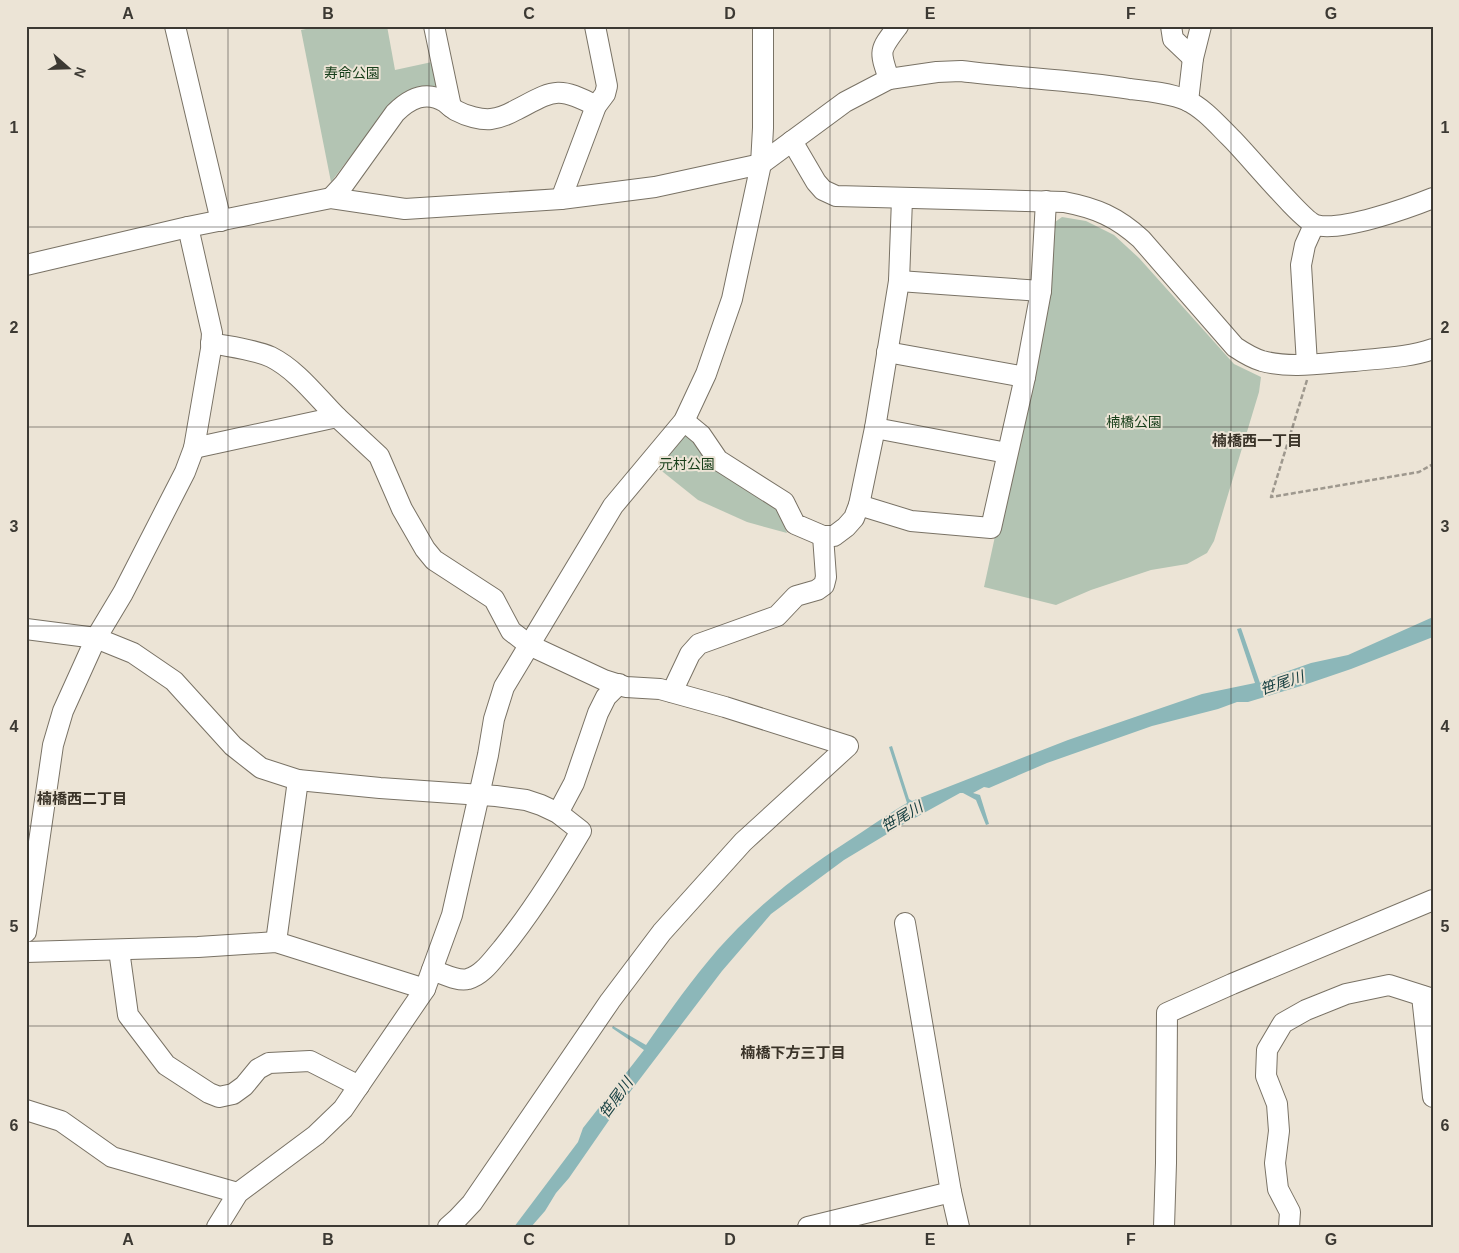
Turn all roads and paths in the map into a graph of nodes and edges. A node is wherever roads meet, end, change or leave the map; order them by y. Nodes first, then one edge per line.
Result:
1 (175, 26) edge
2 (434, 26) edge
3 (595, 26) edge
4 (763, 26) edge
5 (898, 26) edge
6 (1171, 26) edge
7 (1201, 26) edge
8 (1193, 58) junction
9 (889, 79) junction
10 (1188, 101) junction
11 (596, 106) junction
12 (451, 107) junction
13 (792, 142) junction
14 (761, 164) junction
15 (331, 198) junction
16 (1433, 198) edge
17 (562, 199) junction
18 (902, 199) junction
19 (1046, 201) junction
20 (221, 221) junction
21 (1314, 224) junction
22 (188, 227) junction
23 (26, 264) edge
24 (899, 281) junction
25 (1041, 291) junction
26 (211, 343) junction
27 (1433, 349) edge
28 (887, 352) junction
29 (1310, 364) junction
30 (1025, 377) junction
31 (337, 417) junction
32 (684, 421) junction
33 (875, 428) junction
34 (194, 448) junction
35 (1007, 453) junction
36 (1433, 464) edge
37 (859, 505) junction
38 (823, 536) junction
39 (26, 629) edge
40 (96, 638) junction
41 (529, 645) junction
42 (619, 684) junction
43 (672, 692) junction
44 (298, 780) junction
45 (478, 795) junction
46 (558, 813) junction
47 (1433, 900) edge
48 (905, 923) dead end
49 (26, 932) edge
50 (276, 942) junction
51 (119, 950) junction
52 (26, 952) edge
53 (432, 970) junction
54 (425, 989) junction
55 (1427, 998) edge
56 (359, 1086) junction
57 (1433, 1097) edge
58 (26, 1110) edge
59 (951, 1192) junction
60 (238, 1193) junction
61 (217, 1227) edge
62 (448, 1227) edge
63 (808, 1227) edge
64 (959, 1227) edge
65 (1164, 1227) edge
66 (1290, 1227) edge

1 - 20 street
2 - 12 street
3 - 11 street
4 - 14 street
5 - 9 street
6 - 8 street
7 - 8 street
8 - 10 street
9 - 10 street
9 - 13 street
10 - 21 street
11 - 12 street
11 - 17 street
12 - 15 street
13 - 14 street
13 - 18 street
14 - 17 street
14 - 32 street
15 - 17 street
15 - 20 street
16 - 21 street
18 - 19 street
18 - 24 street
19 - 25 street
19 - 29 street
20 - 22 street
21 - 29 street
22 - 23 street
22 - 26 street
24 - 25 street
24 - 28 street
25 - 30 street
26 - 31 street
26 - 34 street
27 - 29 street
28 - 30 street
28 - 33 street
29 - 36 path
30 - 35 street
31 - 34 street
31 - 41 street
32 - 38 street
32 - 41 street
33 - 35 street
33 - 37 street
34 - 40 street
35 - 37 street
37 - 38 street
38 - 43 street
39 - 40 street
40 - 44 street
40 - 49 street
41 - 42 street
41 - 45 street
42 - 43 street
42 - 46 street
43 - 62 street
44 - 45 street
44 - 50 street
45 - 46 street
45 - 53 street
46 - 53 street
47 - 65 street
48 - 59 street
50 - 51 street
50 - 54 street
51 - 52 street
51 - 56 street
53 - 54 street
54 - 56 street
55 - 57 street
55 - 66 street
56 - 60 street
58 - 60 street
59 - 63 street
59 - 64 street
60 - 61 street

